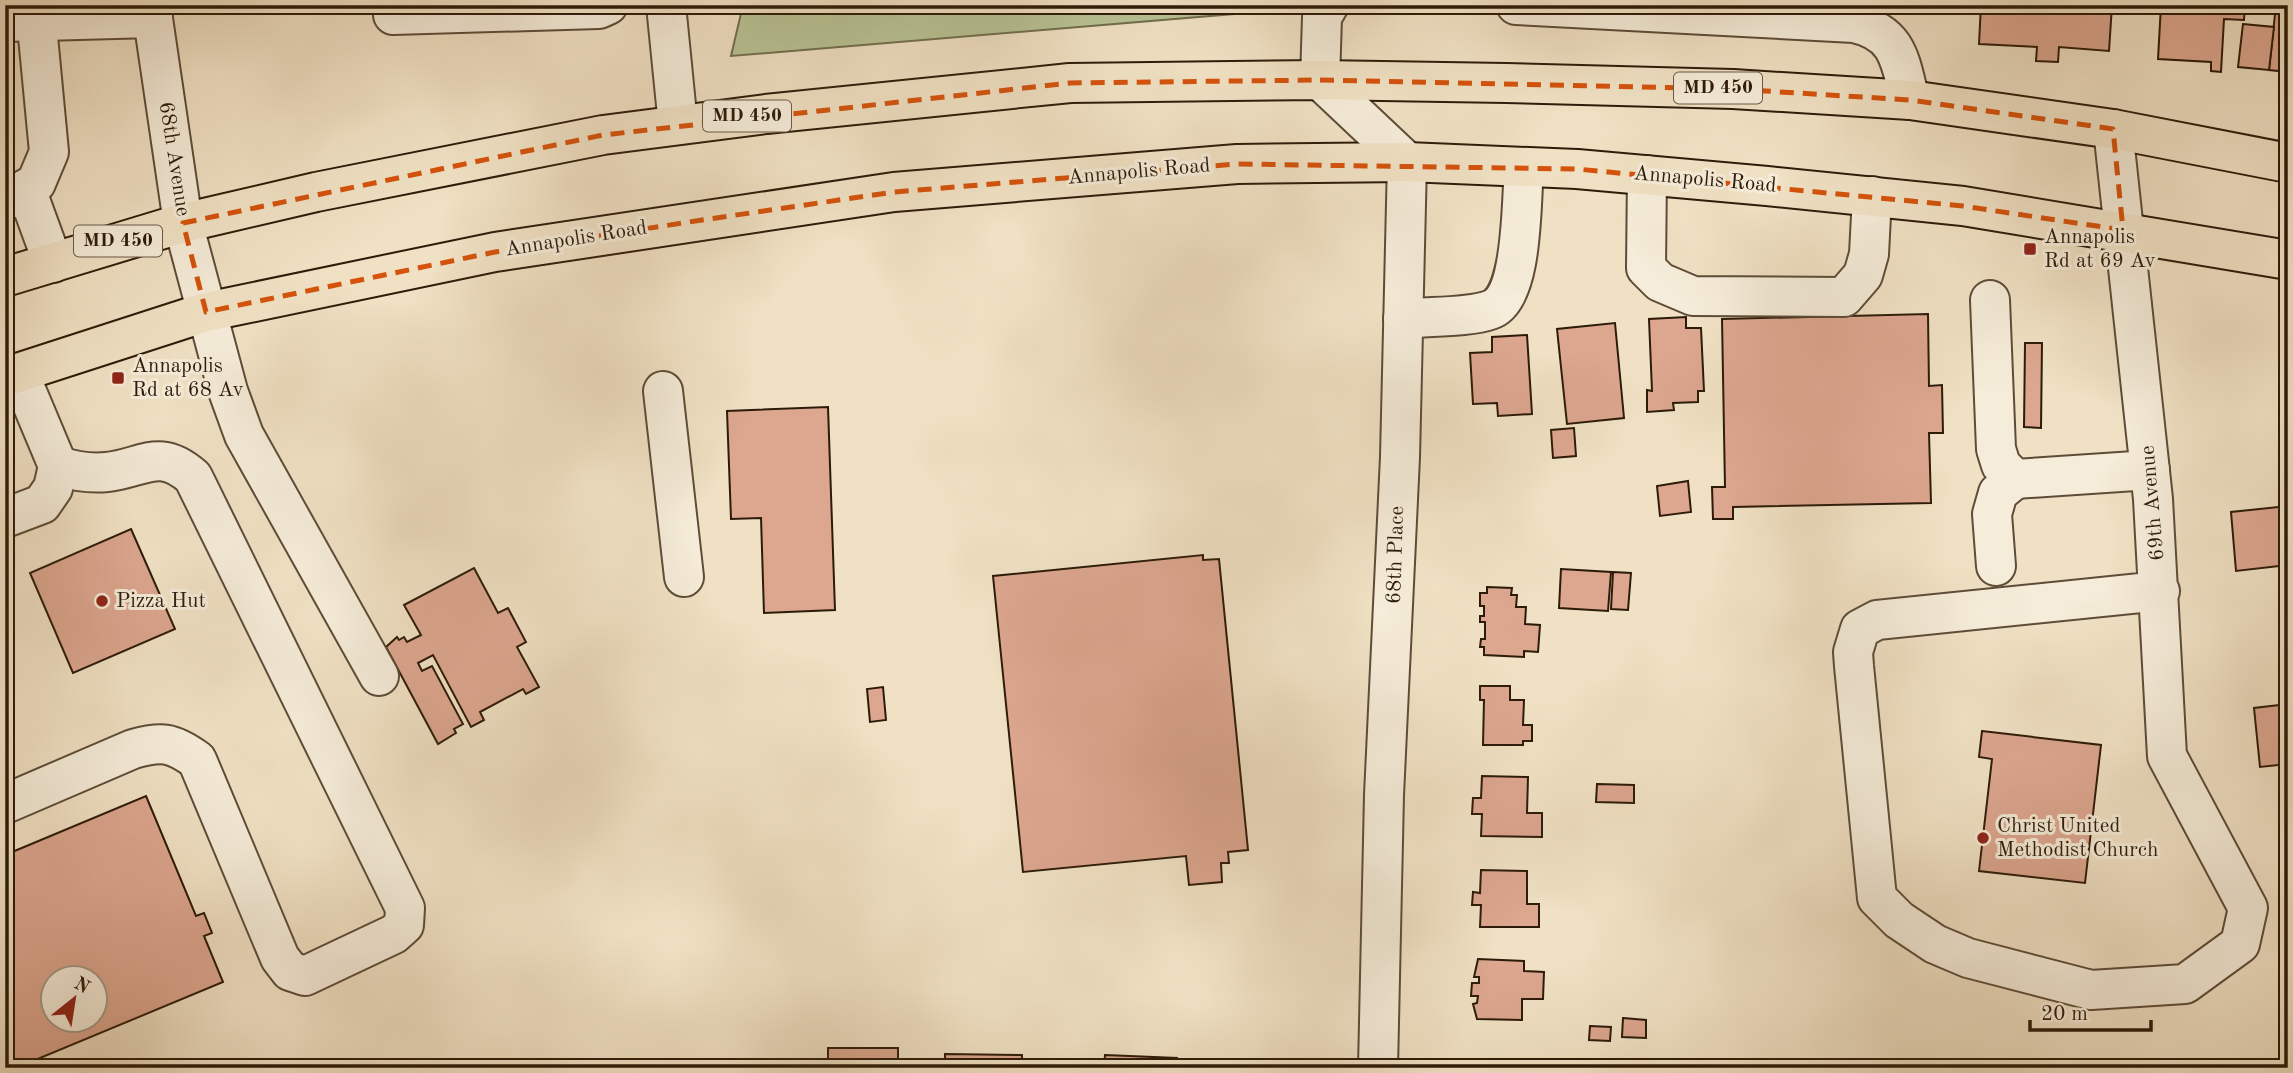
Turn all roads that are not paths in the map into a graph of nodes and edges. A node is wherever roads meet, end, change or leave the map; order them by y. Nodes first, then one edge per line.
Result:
1 (608, 5) edge
2 (666, 5) edge
3 (1329, 5) edge
4 (1516, 5) edge
5 (152, 11) edge
6 (393, 15) dead end
7 (26, 16) edge
8 (1320, 80) junction
9 (1910, 100) junction
10 (678, 125) junction
11 (2113, 130) junction
12 (1407, 162) junction
13 (2288, 163) edge
14 (1524, 168) junction
15 (1647, 175) junction
16 (16, 195) edge
17 (1872, 196) junction
18 (183, 223) junction
19 (2123, 230) junction
20 (2288, 260) edge
21 (53, 263) junction
22 (5, 277) edge
23 (1990, 300) dead end
24 (206, 312) junction
25 (1403, 318) junction
26 (12, 375) edge
27 (663, 391) dead end
28 (58, 467) junction
29 (2150, 470) junction
30 (2015, 479) junction
31 (5, 517) edge
32 (1996, 566) dead end
33 (684, 576) dead end
34 (2160, 592) junction
35 (379, 676) dead end
36 (5, 804) edge
37 (1378, 1068) edge

1 - 6 street
2 - 10 street
3 - 8 street
4 - 9 street
5 - 7 street
5 - 18 street, 68th Avenue
7 - 16 street
8 - 9 main road, MD 450
8 - 10 main road, MD 450
8 - 12 street
9 - 11 main road, MD 450
10 - 18 main road, MD 450
11 - 13 main road, MD 450
11 - 19 street, 69th Avenue
12 - 14 main road, Annapolis Road
12 - 24 main road, Annapolis Road
12 - 25 street, 68th Place
14 - 15 main road, Annapolis Road
14 - 25 street
15 - 17 main road, Annapolis Road
15 - 17 street
16 - 21 street
17 - 19 main road, Annapolis Road
18 - 21 main road, MD 450
18 - 24 street, 68th Avenue
19 - 20 main road, Annapolis Road
19 - 29 street, 69th Avenue
21 - 22 main road, MD 450
23 - 30 street
24 - 26 main road, Annapolis Road
24 - 35 street, 68th Avenue
25 - 37 street, 68th Place
26 - 28 street
27 - 33 street
28 - 31 street
28 - 36 street
29 - 30 street
29 - 34 street, 69th Avenue
30 - 32 street
34 - 34 street, 69th Avenue

